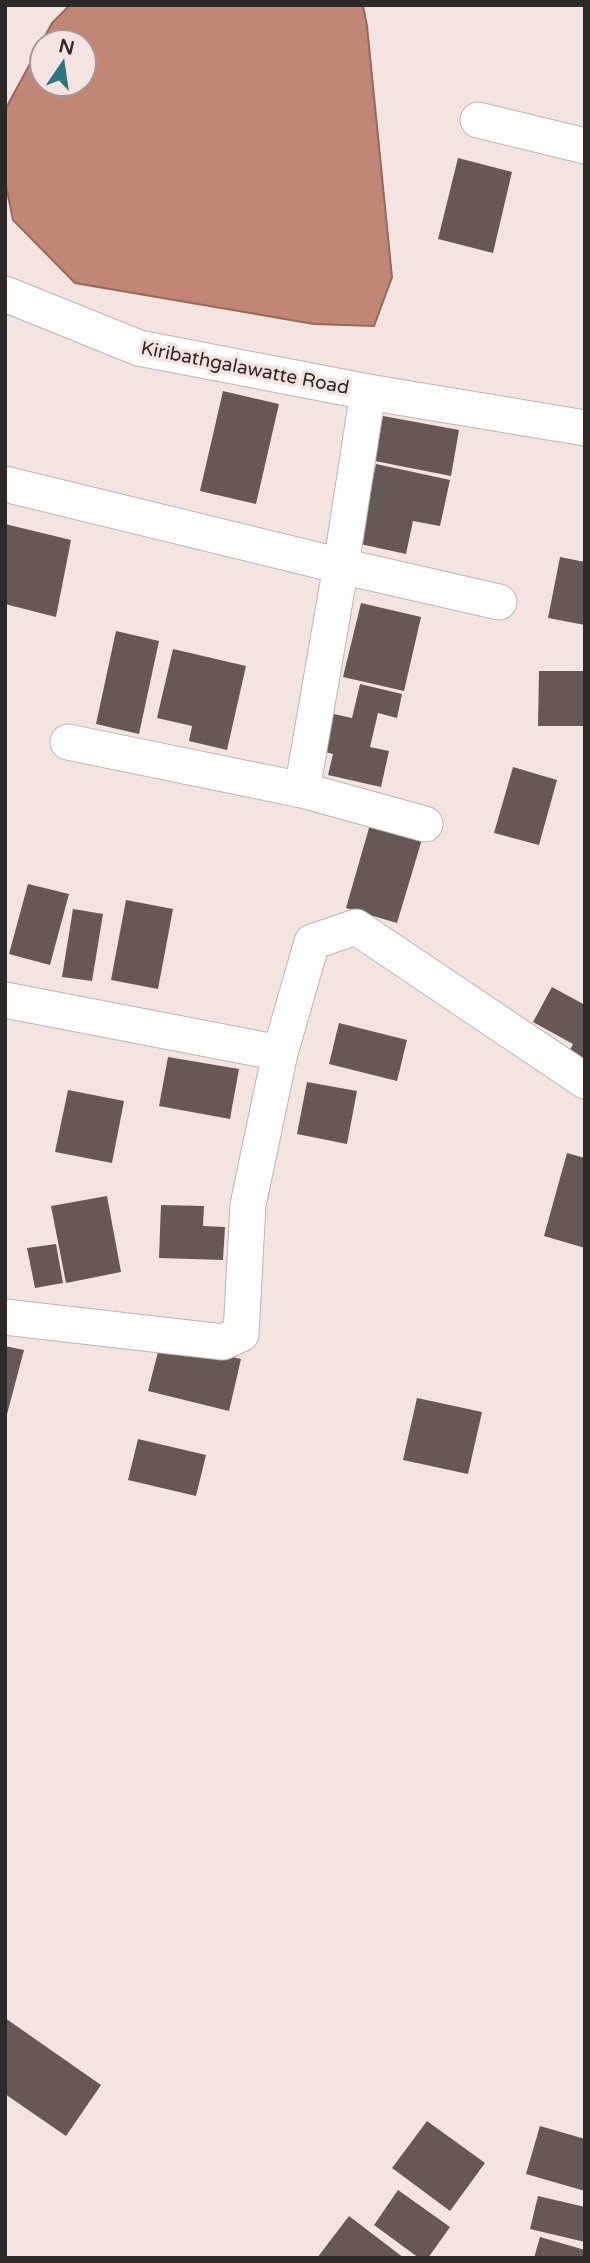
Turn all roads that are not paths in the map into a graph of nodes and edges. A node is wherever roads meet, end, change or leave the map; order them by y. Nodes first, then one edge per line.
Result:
1 (478, 120) dead end
2 (585, 146) edge
3 (5, 294) edge
4 (368, 392) junction
5 (585, 428) edge
6 (5, 484) edge
7 (341, 566) junction
8 (499, 602) dead end
9 (68, 742) dead end
10 (302, 790) junction
11 (425, 824) dead end
12 (5, 1000) edge
13 (280, 1053) junction
14 (585, 1081) edge
15 (5, 1317) edge

1 - 2 street
3 - 4 street, Kiribathgalawatte Road
4 - 5 street, Kiribathgalawatte Road
4 - 7 street
6 - 7 street
7 - 8 street
7 - 10 street
9 - 10 street
10 - 11 street
12 - 13 street
13 - 14 street
13 - 15 street

